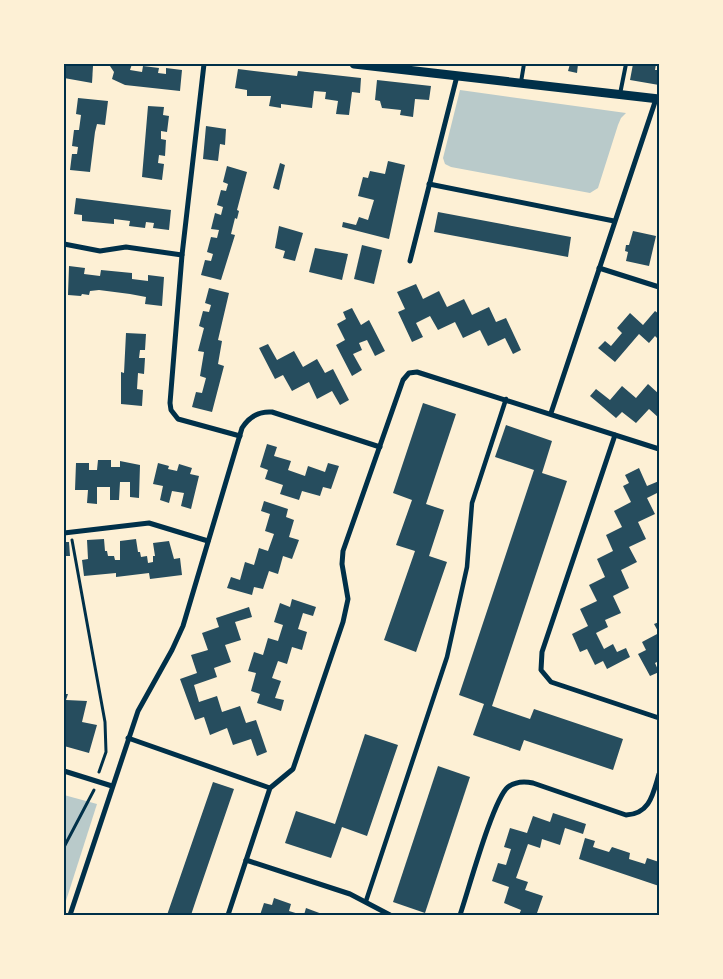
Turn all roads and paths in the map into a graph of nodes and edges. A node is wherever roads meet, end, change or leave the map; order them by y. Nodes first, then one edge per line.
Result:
1 (204, 64) edge
2 (354, 64) edge
3 (524, 64) edge
4 (626, 64) edge
5 (403, 66) edge
6 (457, 75) junction
7 (521, 82) junction
8 (620, 94) junction
9 (658, 99) edge
10 (429, 184) junction
11 (614, 221) junction
12 (64, 244) edge
13 (182, 255) junction
14 (410, 261) dead end
15 (599, 268) junction
16 (659, 288) edge
17 (506, 399) junction
18 (551, 413) junction
19 (615, 435) junction
20 (240, 436) junction
21 (380, 447) junction
22 (659, 449) edge
23 (71, 532) junction
24 (64, 533) edge
25 (208, 541) junction
26 (659, 718) edge
27 (128, 738) junction
28 (64, 771) edge
29 (659, 774) edge
30 (97, 781) junction
31 (112, 786) junction
32 (270, 788) junction
33 (64, 847) edge
34 (246, 860) junction
35 (366, 901) junction
36 (70, 915) edge
37 (228, 915) edge
38 (390, 915) edge
39 (460, 915) edge

1 - 13 street
2 - 5 street
3 - 7 lane
4 - 8 lane
5 - 6 street
6 - 7 street
6 - 10 street
7 - 8 street
8 - 9 street
9 - 11 street
10 - 11 street
10 - 14 street
11 - 15 street
12 - 13 street
13 - 20 street
15 - 16 street
15 - 18 street
17 - 18 street
17 - 21 street
17 - 35 street
18 - 19 street
19 - 22 street
19 - 26 street
20 - 21 street
20 - 25 street
21 - 32 street
23 - 24 street
23 - 25 street
23 - 30 path
25 - 27 street
27 - 31 street
27 - 32 street
28 - 30 street
29 - 39 street
30 - 31 street
30 - 33 path
31 - 36 street
32 - 34 street
34 - 35 street
34 - 37 street
35 - 38 street

